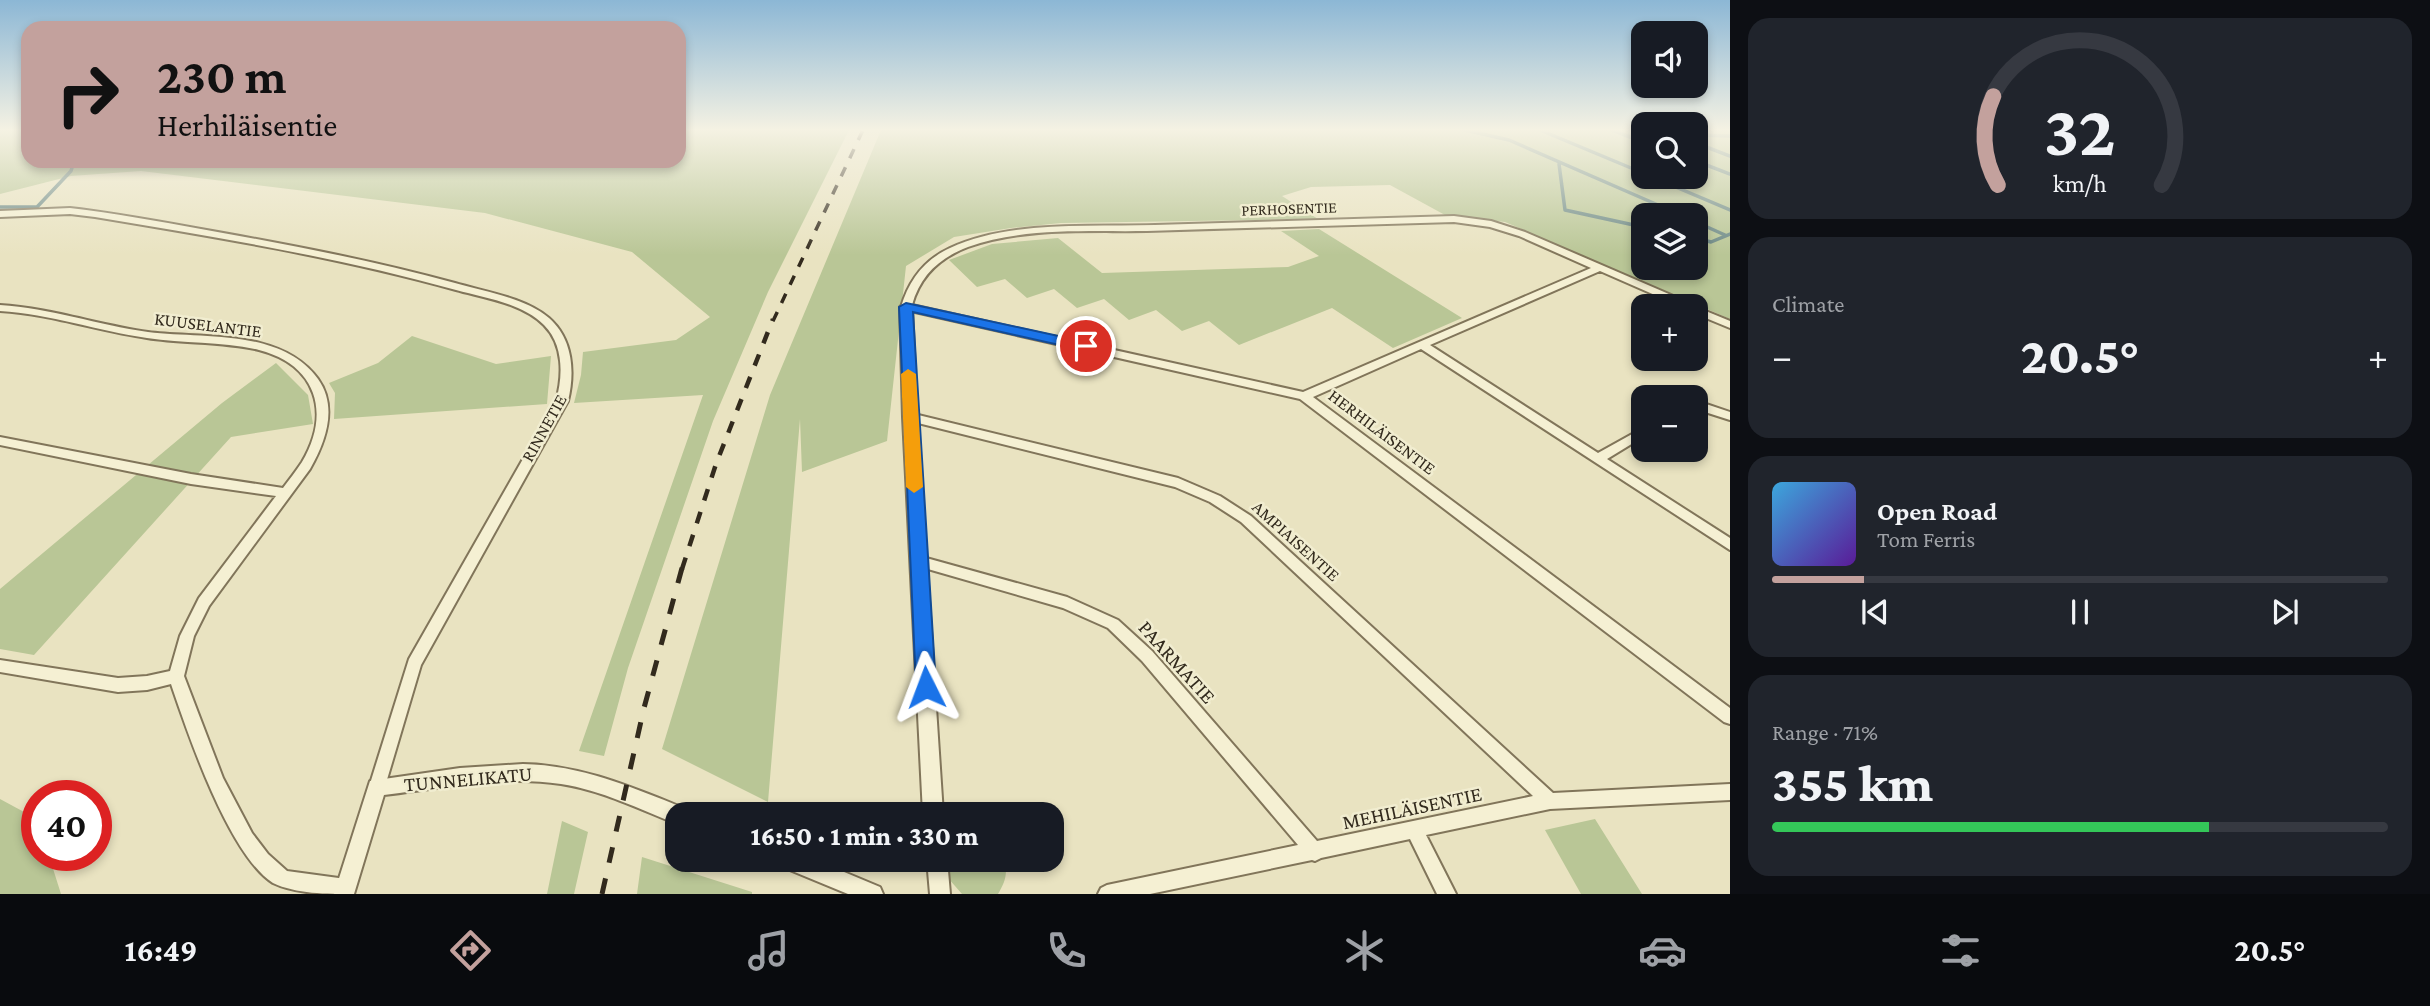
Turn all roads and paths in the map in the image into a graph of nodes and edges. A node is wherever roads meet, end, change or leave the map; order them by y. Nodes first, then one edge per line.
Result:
1 (0, 214) edge
2 (1600, 268) junction
3 (1660, 294) edge
4 (906, 307) junction
5 (0, 308) edge
6 (1708, 315) edge
7 (1730, 325) edge
8 (1421, 344) junction
9 (1304, 396) junction
10 (1708, 409) edge
11 (910, 416) junction
12 (1730, 416) edge
13 (1631, 439) edge
14 (0, 441) edge
15 (1597, 459) junction
16 (285, 494) junction
17 (1730, 545) edge
18 (919, 561) junction
19 (0, 666) edge
20 (176, 676) junction
21 (1730, 717) edge
22 (377, 787) junction
23 (1727, 796) edge
24 (1550, 801) junction
25 (932, 802) edge
26 (665, 811) edge
27 (1415, 831) junction
28 (1315, 852) junction
29 (819, 872) edge
30 (938, 872) edge
31 (345, 891) edge
32 (873, 894) edge
33 (940, 894) edge
34 (1107, 894) edge
35 (1447, 894) edge

1 - 22 street, RINNETIE
2 - 3 street, PERHOSENTIE
2 - 4 street, PERHOSENTIE
2 - 8 street
4 - 9 street, HERHILÄISENTIE
4 - 11 street
5 - 16 street, KUUSELANTIE
6 - 7 street
8 - 9 street
8 - 15 street
9 - 21 street, HERHILÄISENTIE
10 - 12 street
11 - 18 street
11 - 24 street, AMPIAISENTIE
13 - 15 street
14 - 16 street
15 - 17 street
16 - 20 street, KUUSELANTIE
18 - 25 street
18 - 28 street, PAARMATIE
19 - 20 street
20 - 31 street
22 - 26 street, TUNNELIKATU
22 - 31 street, RINNETIE
23 - 24 street, MEHILÄISENTIE
24 - 27 street, MEHILÄISENTIE
27 - 28 street, MEHILÄISENTIE
27 - 35 street
28 - 34 street, MEHILÄISENTIE
29 - 32 street
30 - 33 street

